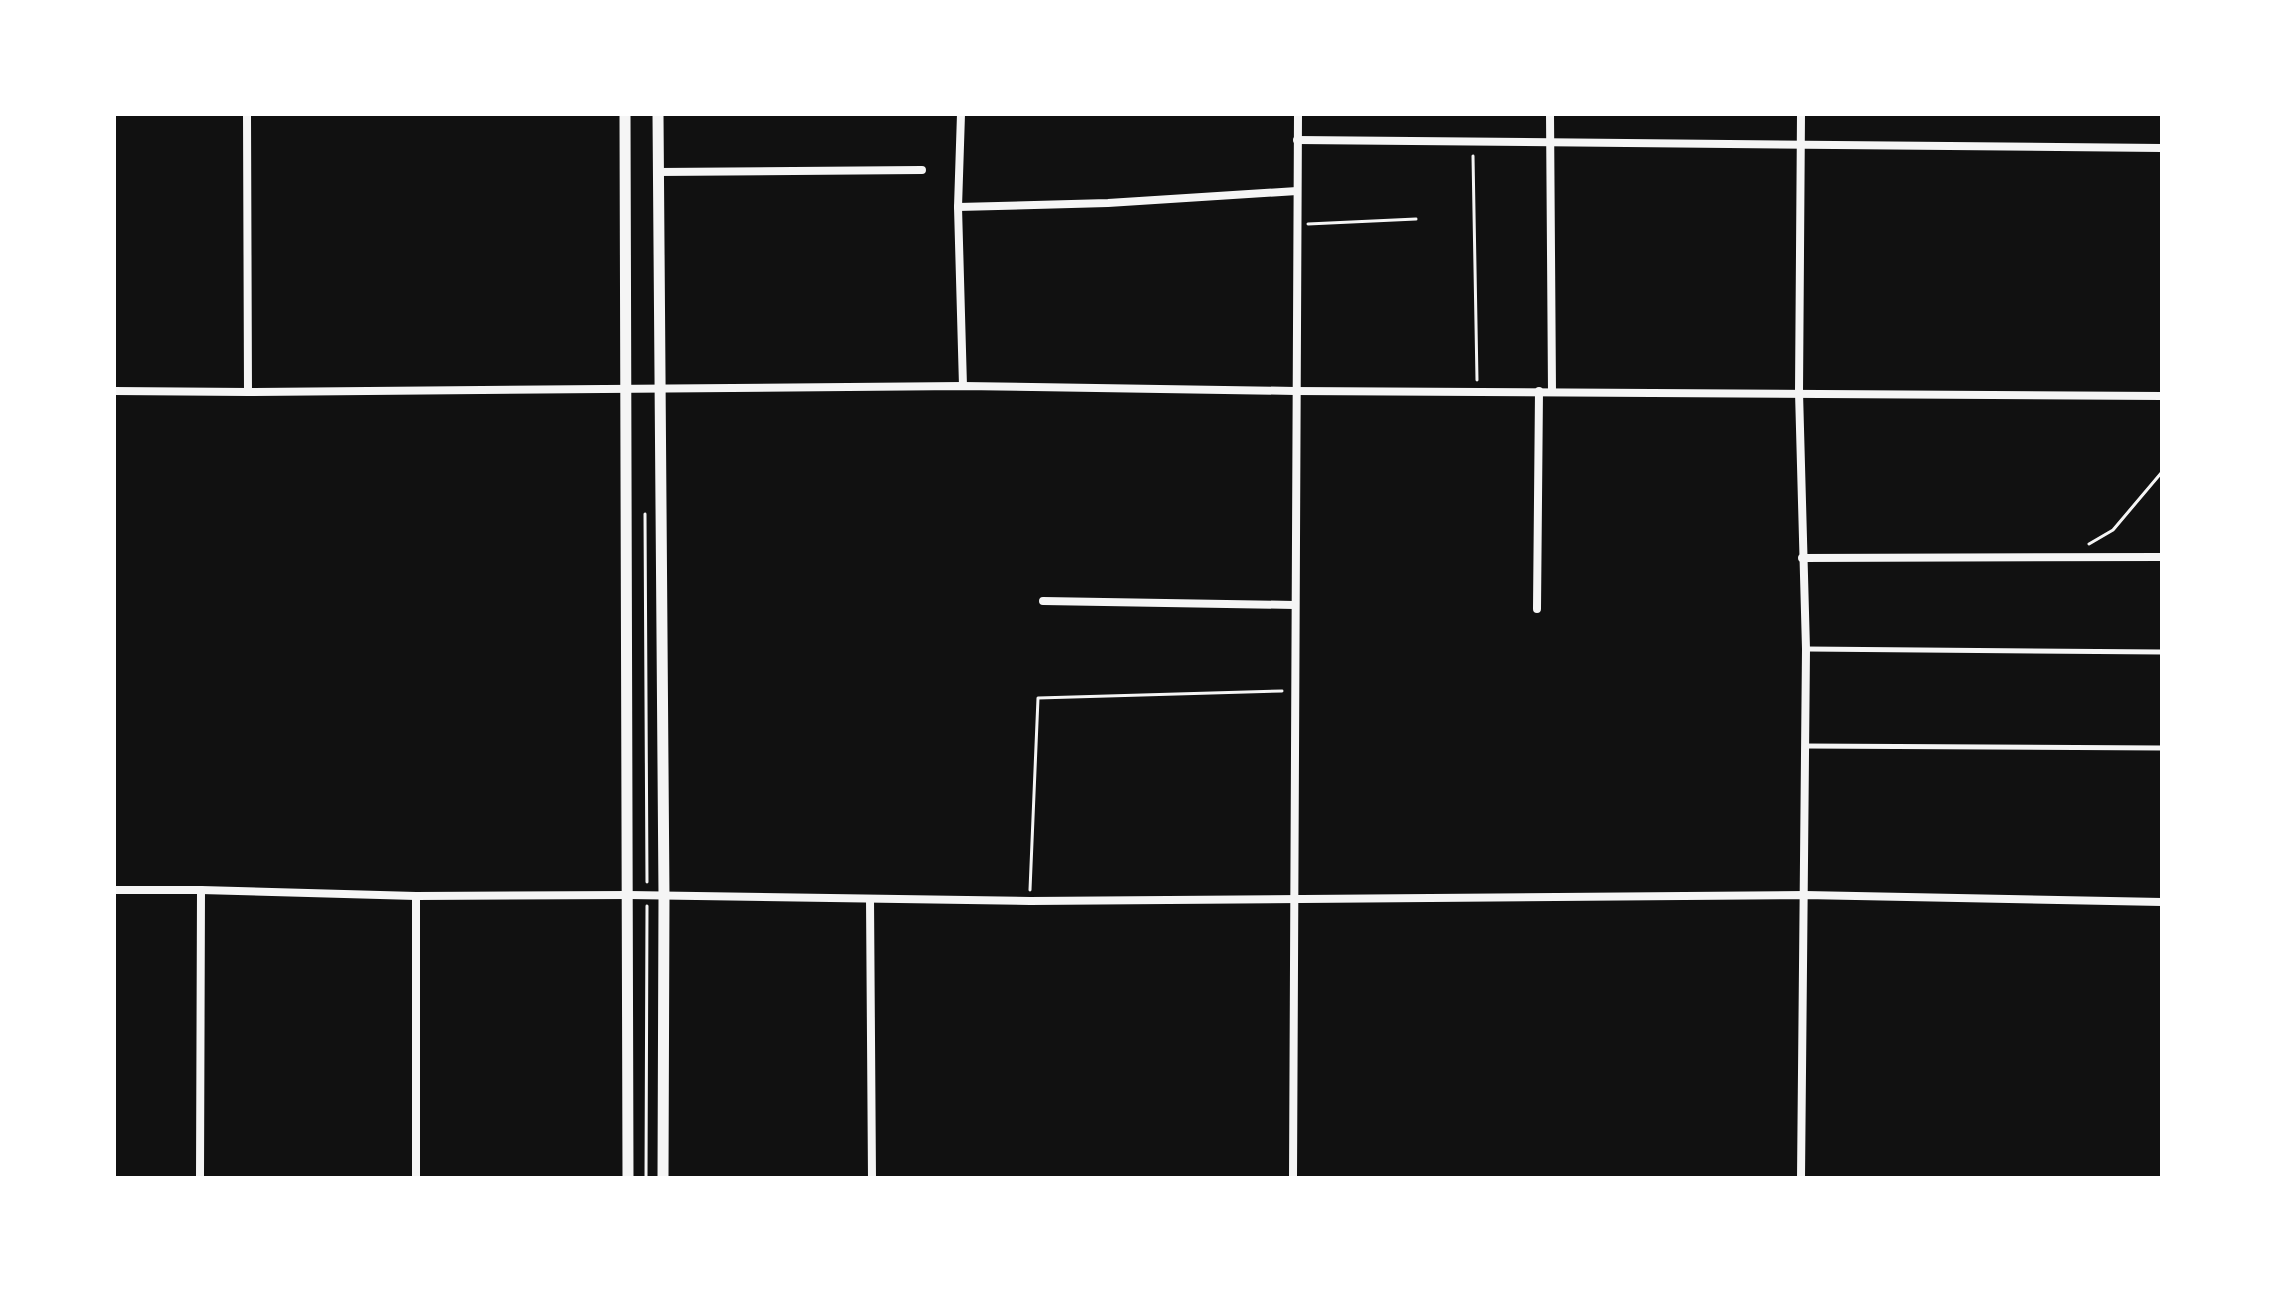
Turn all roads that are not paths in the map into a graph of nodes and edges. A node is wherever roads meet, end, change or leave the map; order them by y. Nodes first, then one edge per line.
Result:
1 (247, 114) edge
2 (625, 114) edge
3 (658, 114) edge
4 (961, 114) edge
5 (1298, 114) edge
6 (1550, 114) edge
7 (1801, 114) edge
8 (1297, 140) junction
9 (1550, 143) junction
10 (1801, 145) junction
11 (2162, 148) edge
12 (922, 170) dead end
13 (658, 172) junction
14 (1297, 191) junction
15 (958, 207) junction
16 (963, 386) junction
17 (660, 389) junction
18 (625, 390) junction
19 (114, 391) edge
20 (1295, 391) junction
21 (1539, 391) junction
22 (1552, 391) junction
23 (248, 392) junction
24 (1799, 392) junction
25 (2162, 396) edge
26 (2162, 557) edge
27 (1802, 558) junction
28 (1043, 601) dead end
29 (1294, 605) junction
30 (1537, 609) dead end
31 (1806, 649) junction
32 (2162, 652) edge
33 (1805, 746) junction
34 (2162, 748) edge
35 (114, 890) edge
36 (201, 890) junction
37 (629, 895) junction
38 (1805, 895) junction
39 (416, 896) junction
40 (664, 896) junction
41 (870, 899) junction
42 (1292, 899) junction
43 (2162, 902) edge
44 (200, 1178) edge
45 (416, 1178) edge
46 (628, 1178) edge
47 (663, 1178) edge
48 (872, 1178) edge
49 (1293, 1178) edge
50 (1801, 1178) edge

1 - 23 street
2 - 18 street
3 - 13 street
4 - 15 street
5 - 8 street
6 - 9 street
7 - 10 street
8 - 9 street
8 - 14 street
9 - 10 street
9 - 22 street
10 - 11 street
10 - 24 street
12 - 13 street
13 - 17 street
14 - 15 street
14 - 20 street
15 - 16 street
16 - 17 street
16 - 20 street
17 - 18 street
17 - 40 street
18 - 23 street
18 - 37 street
19 - 23 street
20 - 21 street
20 - 29 street
21 - 22 street
21 - 30 street
22 - 24 street
24 - 25 street
24 - 27 street
26 - 27 street
27 - 31 street
28 - 29 street
29 - 42 street
31 - 32 lane
31 - 33 street
33 - 34 lane
33 - 38 street
35 - 36 street
36 - 39 street
36 - 44 street
37 - 39 street
37 - 40 street
37 - 46 street
38 - 42 street
38 - 43 street
38 - 50 street
39 - 45 street
40 - 41 street
40 - 47 street
41 - 42 street
41 - 48 street
42 - 49 street

